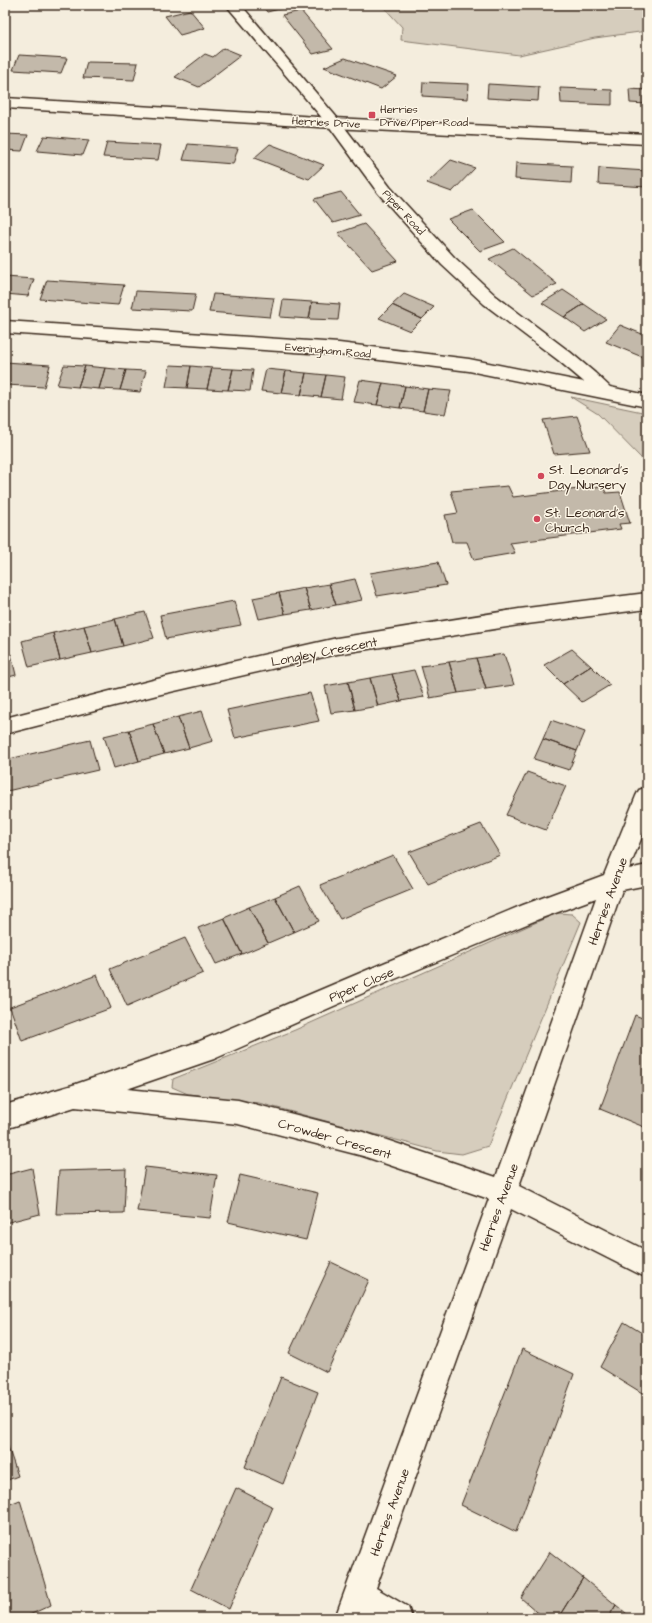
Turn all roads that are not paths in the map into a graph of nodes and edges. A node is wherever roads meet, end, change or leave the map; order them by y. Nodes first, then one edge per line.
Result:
1 (233, 5) edge
2 (5, 103) edge
3 (334, 123) junction
4 (647, 139) edge
5 (5, 327) edge
6 (603, 391) junction
7 (647, 401) edge
8 (647, 601) edge
9 (5, 726) edge
10 (647, 796) edge
11 (647, 875) edge
12 (613, 882) junction
13 (75, 1095) junction
14 (5, 1117) edge
15 (504, 1192) junction
16 (647, 1265) edge
17 (354, 1607) edge
18 (397, 1618) edge

1 - 3 street, Piper Road
2 - 3 street, Herries Drive
3 - 4 street, Herries Drive
3 - 6 street, Piper Road
5 - 6 street, Everingham Road
6 - 7 street, Everingham Road
8 - 9 street, Longley Crescent
10 - 12 street, Herries Avenue
11 - 12 street, Piper Close
12 - 13 street, Piper Close
12 - 15 street, Herries Avenue
13 - 14 street, Crowder Crescent
13 - 15 street, Crowder Crescent
15 - 16 street, Crowder Crescent
15 - 17 street, Herries Avenue
17 - 18 street

